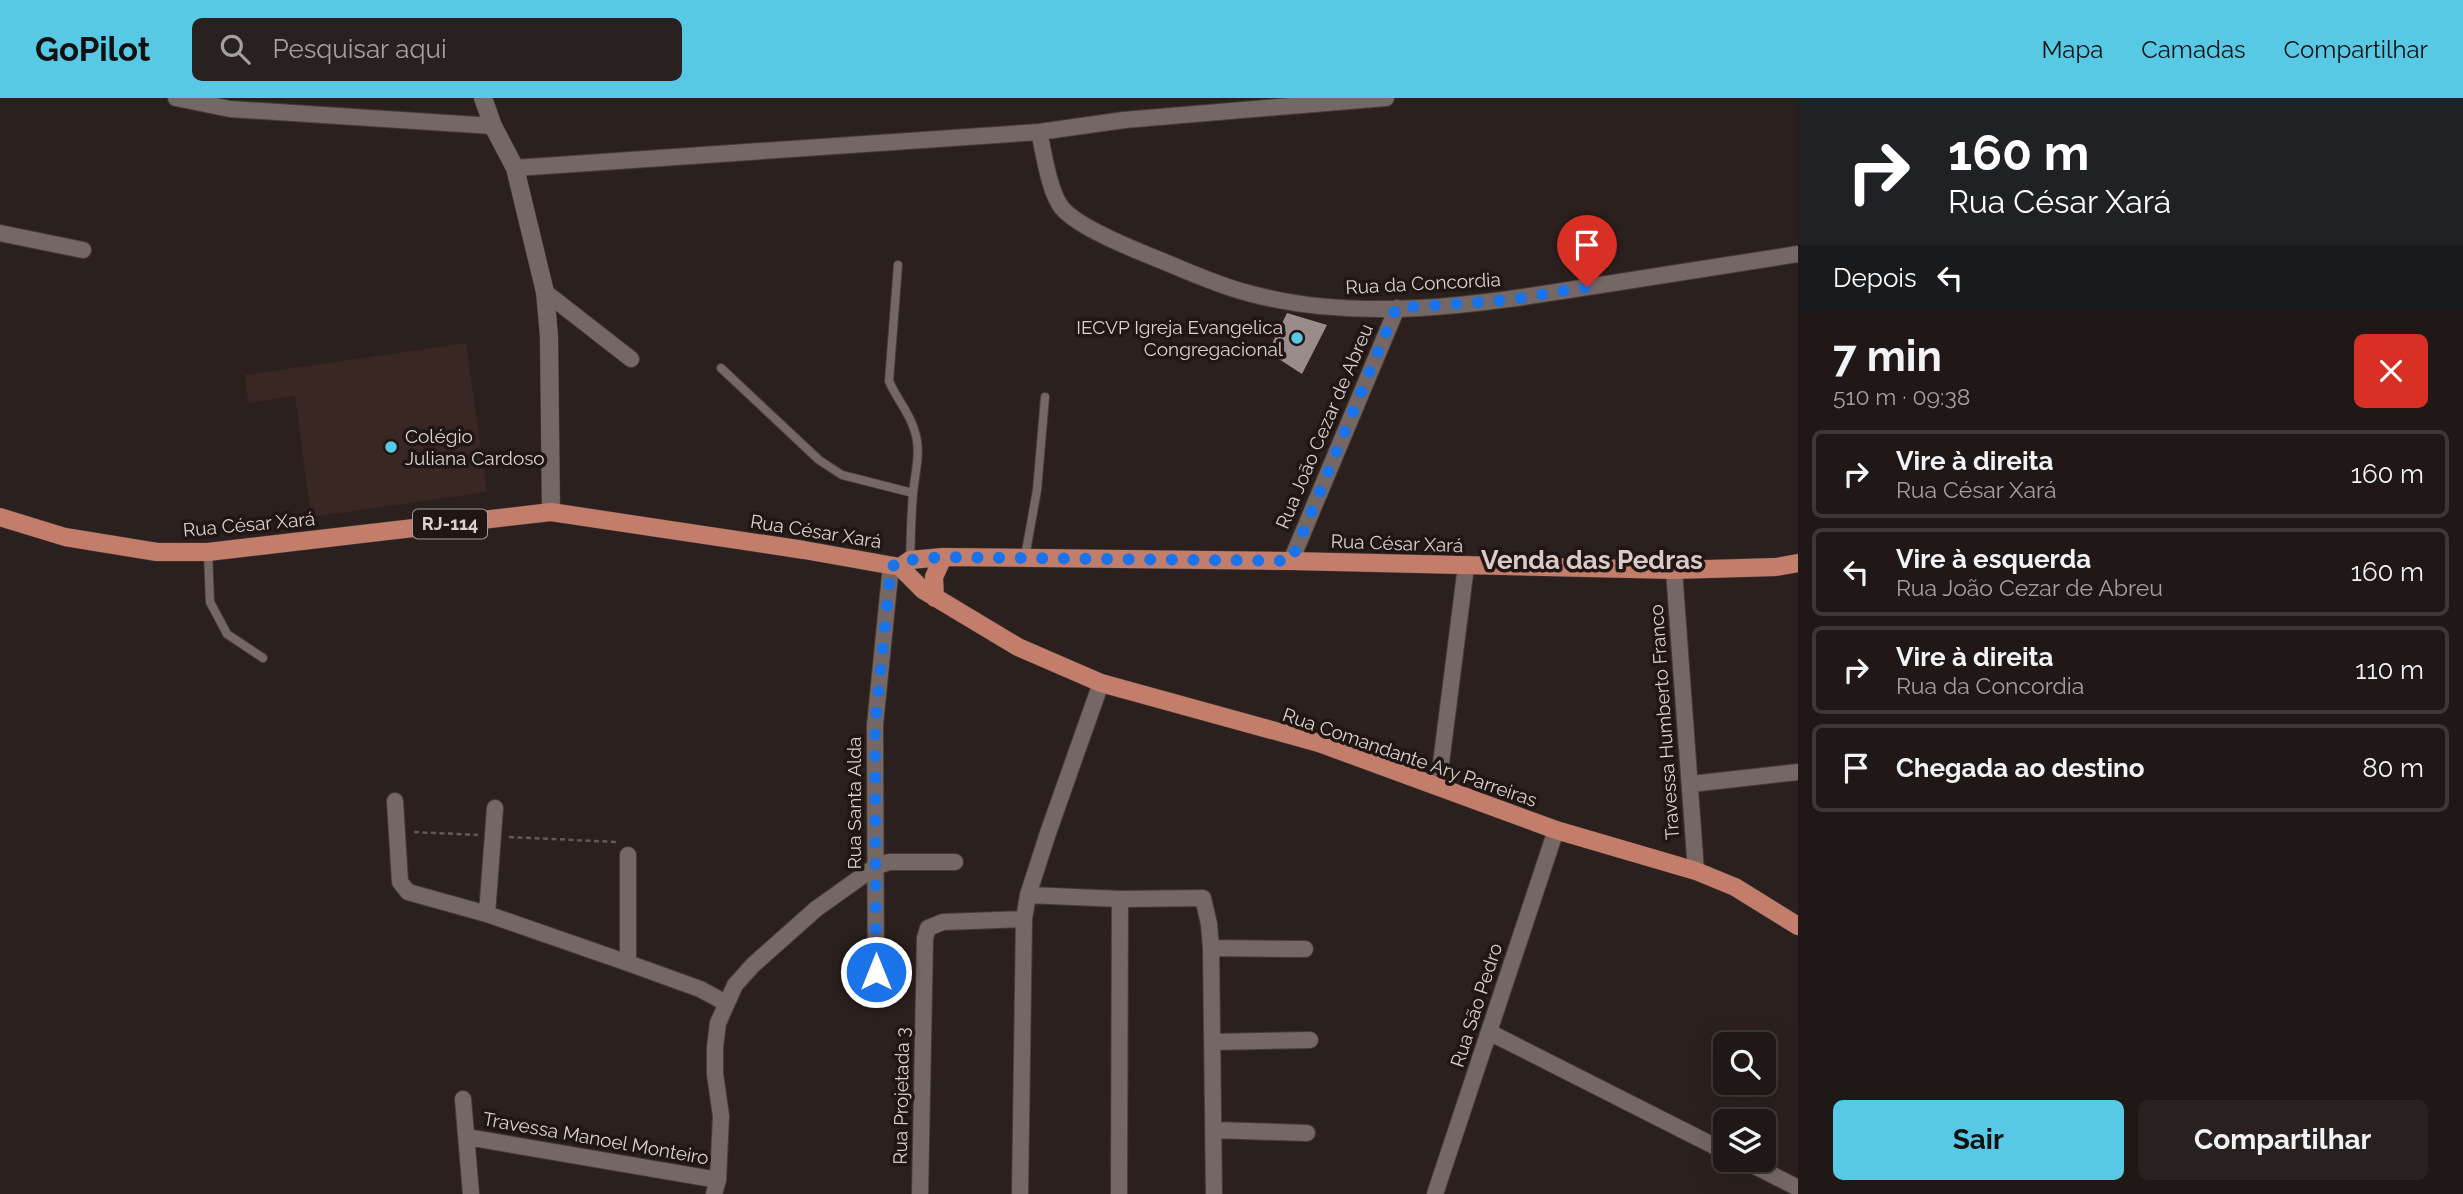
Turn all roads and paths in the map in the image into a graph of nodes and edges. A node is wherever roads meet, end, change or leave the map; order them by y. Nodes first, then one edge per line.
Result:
1 (176, 98) edge
2 (483, 98) edge
3 (1386, 98) edge
4 (230, 104) edge
5 (493, 126) junction
6 (1039, 132) junction
7 (515, 168) junction
8 (0, 233) edge
9 (83, 250) dead end
10 (1798, 254) edge
11 (898, 265) dead end
12 (545, 292) junction
13 (1396, 308) junction
14 (631, 359) dead end
15 (720, 368) dead end
16 (1045, 397) dead end
17 (913, 493) junction
18 (551, 512) junction
19 (0, 517) edge
20 (208, 552) junction
21 (943, 557) junction
22 (1025, 558) junction
23 (1291, 561) junction
24 (1798, 562) edge
25 (900, 564) junction
26 (1466, 566) junction
27 (1674, 570) junction
28 (935, 598) junction
29 (263, 658) dead end
30 (1101, 683) junction
31 (1798, 772) edge
32 (1691, 784) junction
33 (1438, 787) junction
34 (396, 801) dead end
35 (495, 808) dead end
36 (1556, 830) junction
37 (397, 831) junction
38 (493, 836) junction
39 (628, 855) joint
40 (955, 863) dead end
41 (875, 867) junction
42 (1696, 871) junction
43 (1028, 895) junction
44 (1120, 899) junction
45 (487, 914) junction
46 (1024, 919) junction
47 (1798, 926) edge
48 (1211, 948) junction
49 (1305, 948) dead end
50 (628, 963) junction
51 (876, 999) dead end
52 (726, 1003) junction
53 (1489, 1032) junction
54 (1310, 1040) dead end
55 (1213, 1042) junction
56 (463, 1099) dead end
57 (1214, 1130) junction
58 (1307, 1133) dead end
59 (467, 1137) junction
60 (1713, 1145) edge
61 (1766, 1172) edge
62 (716, 1187) edge
63 (1798, 1188) edge
64 (471, 1194) edge
65 (920, 1194) edge
66 (1020, 1194) edge
67 (1119, 1194) edge
68 (1214, 1194) edge
69 (1435, 1194) edge

1 - 4 street
2 - 5 street
3 - 6 street
4 - 5 street
5 - 7 street
6 - 7 street
6 - 13 street, Rua da Concordia
7 - 12 street
8 - 9 street
10 - 13 street, Rua da Concordia
11 - 17 lane
12 - 14 street
12 - 18 street
13 - 23 street, Rua João Cezar de Abreu
15 - 17 lane
16 - 22 lane
17 - 25 lane
18 - 20 main road, Rua César Xará / RJ-114
18 - 25 main road, Rua César Xará / RJ-114
19 - 20 main road, Rua César Xará / RJ-114
20 - 29 lane
21 - 22 main road, Rua César Xará / RJ-114
21 - 25 main road, Rua César Xará / RJ-114
21 - 28 main road
22 - 23 main road, Rua César Xará / RJ-114
23 - 26 main road, Rua César Xará / RJ-114
24 - 27 main road, Rua César Xará / RJ-114
25 - 28 main road, Rua Comandante Ary Parreiras
25 - 41 street, Rua Santa Alda
26 - 27 main road, Rua César Xará / RJ-114
26 - 33 street
27 - 32 street, Travessa Humberto Franco
28 - 30 main road, Rua Comandante Ary Parreiras
30 - 33 main road, Rua Comandante Ary Parreiras
30 - 43 street
31 - 32 street
32 - 42 street, Travessa Humberto Franco
33 - 36 main road, Rua Comandante Ary Parreiras
34 - 37 street
35 - 38 street
36 - 42 main road, Rua Comandante Ary Parreiras
36 - 53 street, Rua São Pedro
37 - 38 path
37 - 45 street
38 - 39 path
38 - 45 street
39 - 50 street
40 - 41 street
41 - 51 street, Rua Santa Alda
41 - 52 street
42 - 47 main road, Rua Comandante Ary Parreiras
43 - 44 street
43 - 46 street
44 - 48 street
44 - 67 street
45 - 50 street
46 - 65 street, Rua Projetada 3
46 - 66 street
48 - 49 street
48 - 55 street
50 - 52 street
52 - 62 street
53 - 60 street
53 - 69 street, Rua São Pedro
54 - 55 street
55 - 57 street
56 - 59 street, Travessa Manoel Monteiro
57 - 58 street
57 - 68 street
59 - 62 street, Travessa Manoel Monteiro
59 - 64 street, Travessa Manoel Monteiro
61 - 63 street

